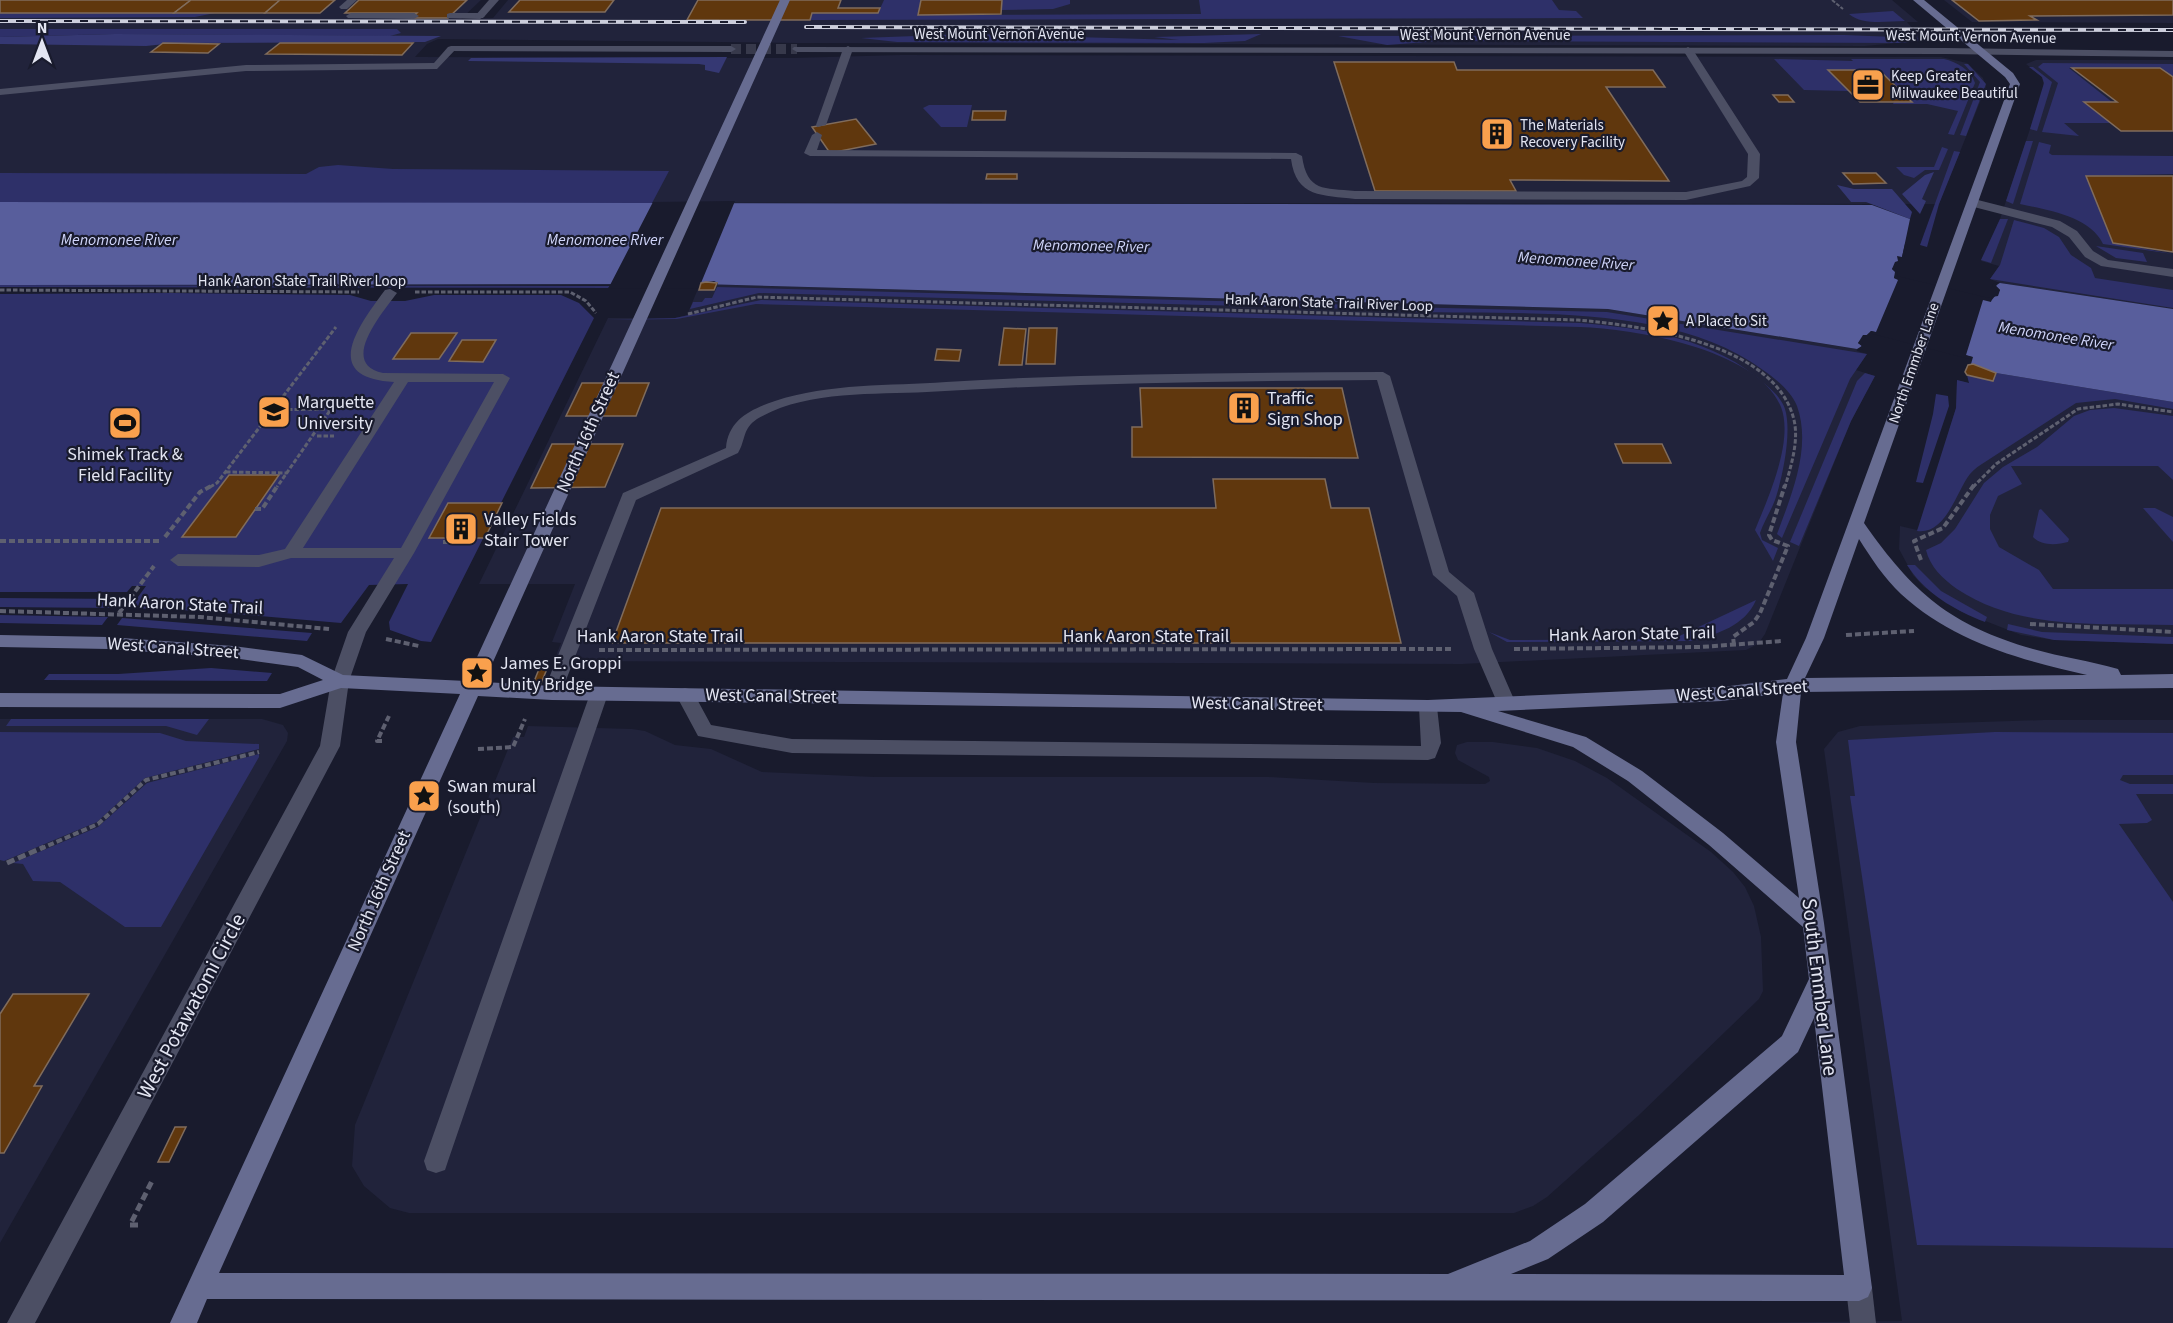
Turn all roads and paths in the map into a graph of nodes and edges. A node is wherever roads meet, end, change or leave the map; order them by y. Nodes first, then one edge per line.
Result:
1 (494, 0) edge
2 (785, 0) edge
3 (1832, 0) edge
4 (1918, 0) edge
5 (1843, 9) dead end
6 (351, 16) dead end
7 (414, 16) dead end
8 (450, 16) dead end
9 (731, 49) tunnel mouth
10 (797, 49) tunnel mouth
11 (848, 49) junction
12 (1688, 50) junction
13 (1980, 52) junction
14 (2173, 54) edge
15 (0, 92) edge
16 (1974, 203) junction
17 (2173, 273) edge
18 (0, 291) edge
19 (390, 293) junction
20 (596, 313) dead end
21 (688, 314) dead end
22 (340, 321) dead end
23 (404, 378) junction
24 (262, 410) dead end
25 (274, 410) junction
26 (2173, 412) edge
27 (226, 472) junction
28 (287, 473) junction
29 (255, 509) dead end
30 (1856, 523) junction
31 (0, 541) edge
32 (162, 542) junction
33 (172, 542) dead end
34 (1788, 546) joint
35 (291, 553) junction
36 (406, 553) junction
37 (178, 560) dead end
38 (1924, 566) dead end
39 (139, 586) dead end
40 (0, 611) edge
41 (119, 614) junction
42 (2027, 624) dead end
43 (1926, 631) dead end
44 (357, 632) junction
45 (2173, 632) edge
46 (1864, 633) dead end
47 (0, 641) edge
48 (1758, 644) dead end
49 (1734, 645) junction
50 (1483, 649) junction
51 (569, 650) junction
52 (340, 681) junction
53 (2146, 681) junction
54 (2173, 681) edge
55 (1793, 686) junction
56 (552, 693) junction
57 (599, 694) junction
58 (685, 694) junction
59 (0, 700) edge
60 (1507, 704) junction
61 (1461, 706) junction
62 (1428, 707) junction
63 (389, 716) dead end
64 (525, 718) dead end
65 (382, 741) dead end
66 (259, 752) dead end
67 (475, 756) dead end
68 (7, 862) dead end
69 (1813, 923) junction
70 (1820, 982) junction
71 (436, 1161) dead end
72 (152, 1181) dead end
73 (138, 1225) dead end
74 (199, 1286) junction
75 (1450, 1286) junction
76 (1858, 1288) junction
77 (20, 1323) edge
78 (183, 1323) edge
79 (1863, 1323) edge

1 - 8 street
2 - 74 street, North 16th Street
3 - 5 path
4 - 13 street
6 - 7 street
9 - 15 street
10 - 11 street, West Mount Vernon Avenue
11 - 12 street, West Mount Vernon Avenue
11 - 12 street
12 - 13 street, West Mount Vernon Avenue
13 - 14 street, West Mount Vernon Avenue
13 - 16 street, North Emmber Lane
16 - 17 street
16 - 30 street, North Emmber Lane
18 - 19 path, Hank Aaron State Trail River Loop
19 - 20 path, Hank Aaron State Trail River Loop
19 - 23 street
21 - 34 path, Hank Aaron State Trail River Loop
22 - 25 path
23 - 35 street
23 - 36 street, West Potawatomi Circle
24 - 25 path
25 - 27 path
25 - 28 path
26 - 38 path
27 - 28 path
27 - 32 path
28 - 29 path
30 - 53 street
30 - 55 street, North Emmber Lane
31 - 32 path
32 - 33 path
34 - 49 path, Hank Aaron State Trail
35 - 36 street
35 - 37 street
36 - 44 street, West Potawatomi Circle
39 - 41 path
40 - 41 path, Hank Aaron State Trail
41 - 44 path, Hank Aaron State Trail
42 - 45 path
43 - 46 path
44 - 52 street, West Potawatomi Circle
47 - 52 street, West Canal Street
48 - 49 path, Hank Aaron State Trail
49 - 50 path, Hank Aaron State Trail
50 - 51 path, Hank Aaron State Trail
50 - 51 street
50 - 60 street
51 - 56 street
52 - 56 street, West Canal Street
52 - 59 street, West Canal Street
52 - 77 street, West Potawatomi Circle
53 - 54 street, West Canal Street
53 - 55 street, West Canal Street
55 - 60 street, West Canal Street
55 - 69 street, South Emmber Lane
56 - 57 street, West Canal Street
57 - 58 street, West Canal Street
57 - 71 street
58 - 62 street, West Canal Street
58 - 62 street
60 - 61 street, West Canal Street
61 - 62 street, West Canal Street
61 - 69 street
63 - 65 path
64 - 67 path
66 - 68 path
69 - 70 street, South Emmber Lane
70 - 75 street
70 - 76 street, South Emmber Lane
72 - 73 path
74 - 75 street
74 - 78 street, North 16th Street
75 - 76 street
76 - 79 street

